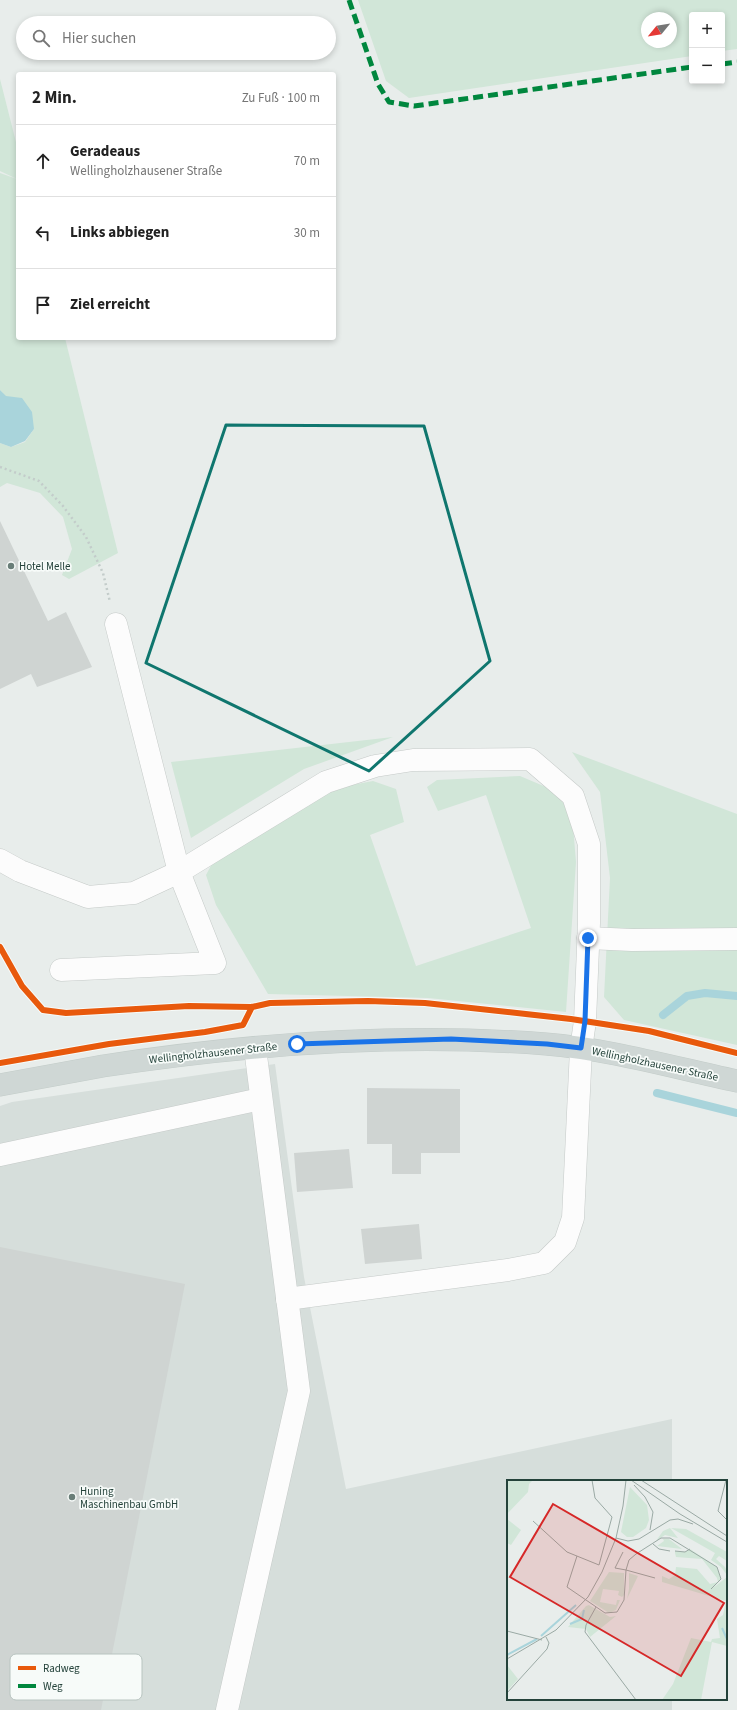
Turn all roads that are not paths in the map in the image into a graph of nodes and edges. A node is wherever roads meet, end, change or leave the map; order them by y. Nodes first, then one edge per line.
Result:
1 (116, 624) road end
2 (0, 860) edge
3 (179, 872) junction
4 (588, 938) junction
5 (737, 939) edge
6 (61, 970) dead end
7 (255, 1048) junction
8 (581, 1048) junction
9 (737, 1081) edge
10 (0, 1085) edge
11 (261, 1099) junction
12 (0, 1155) edge
13 (287, 1299) junction
14 (227, 1710) edge

1 - 3 lane
2 - 3 lane
3 - 4 lane
3 - 6 lane
4 - 5 lane
4 - 8 lane
7 - 8 main road, Wellingholzhausener Straße
7 - 10 main road, Wellingholzhausener Straße
7 - 11 lane
8 - 9 main road, Wellingholzhausener Straße
8 - 13 lane
11 - 12 lane
11 - 13 lane
13 - 14 lane

